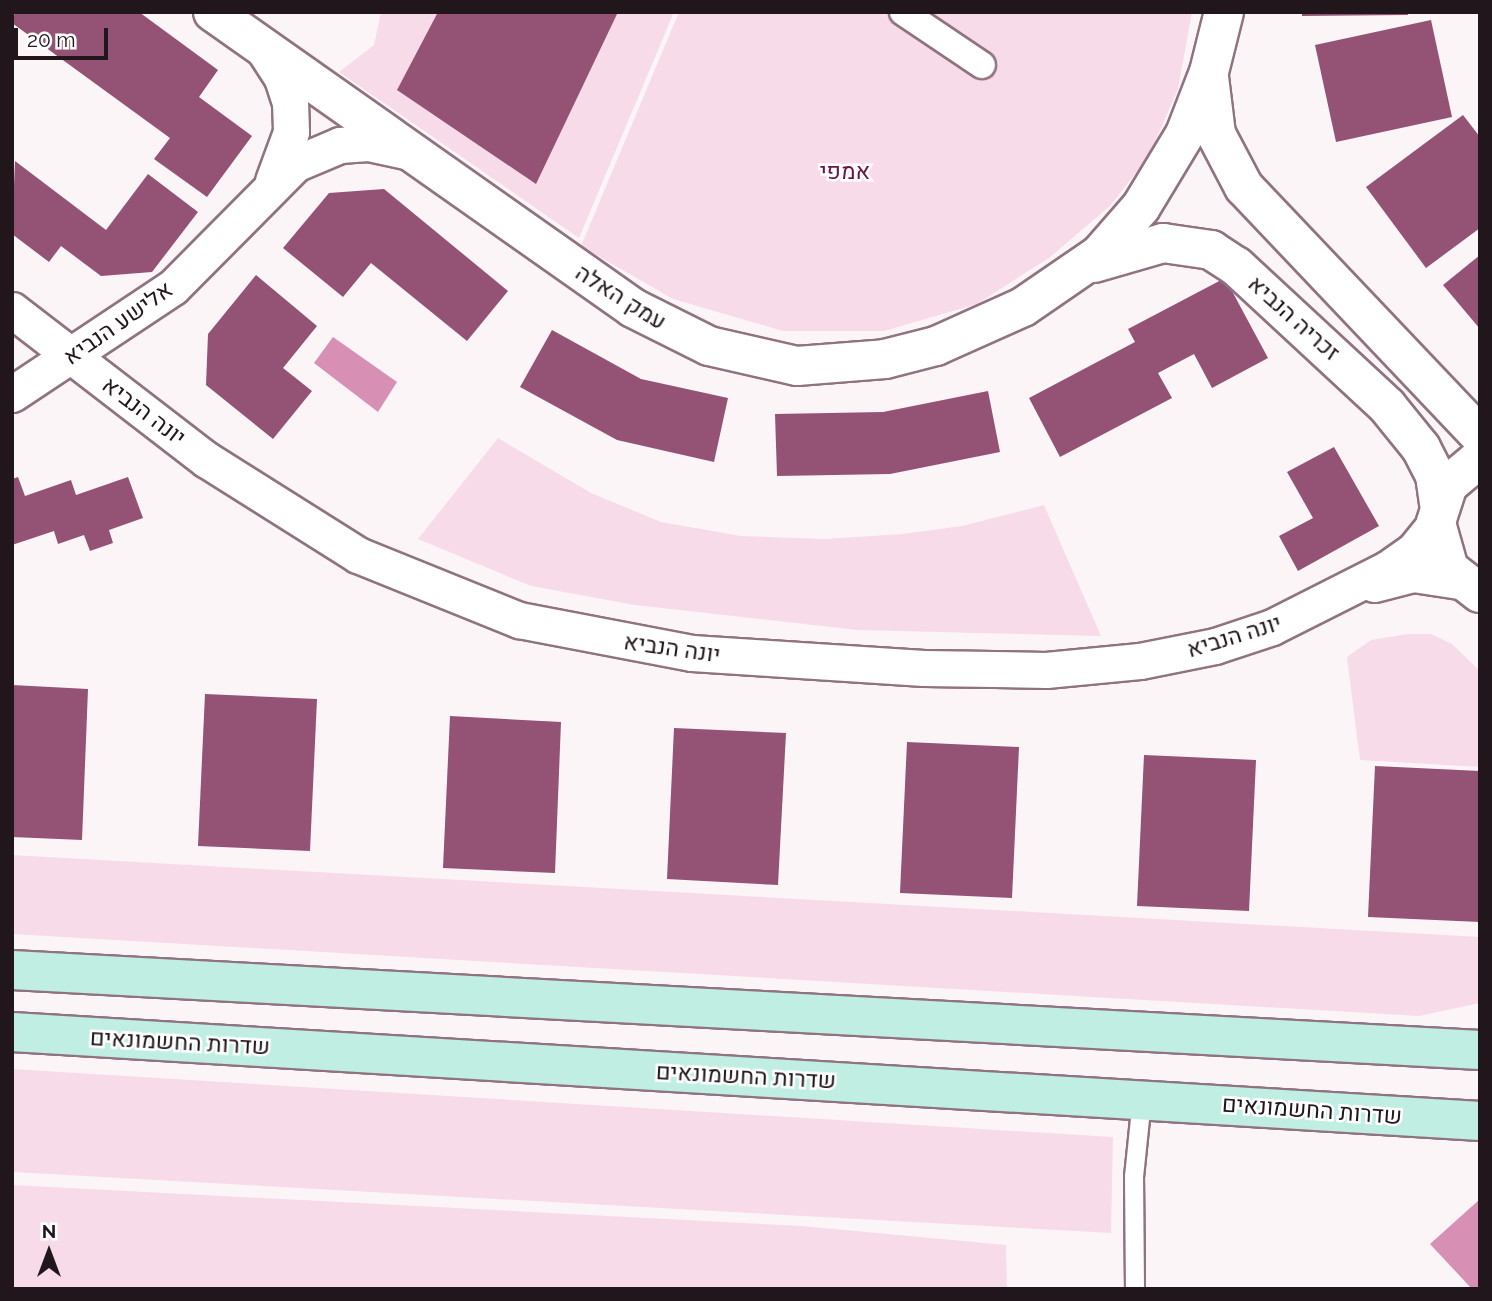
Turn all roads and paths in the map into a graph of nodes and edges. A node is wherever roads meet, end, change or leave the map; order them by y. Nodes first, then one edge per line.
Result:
1 (213, 12) edge
2 (903, 12) edge
3 (1224, 12) edge
4 (264, 50) junction
5 (982, 65) dead end
6 (1209, 72) junction
7 (407, 150) junction
8 (273, 181) junction
9 (1082, 267) junction
10 (12, 310) edge
11 (72, 356) junction
12 (12, 394) edge
13 (1480, 436) edge
14 (1480, 458) edge
15 (1437, 513) junction
16 (1470, 587) edge
17 (1337, 595) junction
18 (15, 969) edge
19 (1480, 1023) edge
20 (12, 1032) edge
21 (1405, 1046) junction
22 (1480, 1050) edge
23 (1142, 1100) junction
24 (1469, 1124) edge
25 (1135, 1289) edge

1 - 4 street, עמק האלה
2 - 5 street
3 - 6 street
4 - 7 street, עמק האלה
4 - 8 street, אלישע הנביא
6 - 9 street
6 - 13 street, זכריה הנביא
7 - 8 street, אלישע הנביא
7 - 9 street, עמק האלה
8 - 11 street, אלישע הנביא
9 - 15 street, זכריה הנביא
10 - 11 street, יונה הנביא
11 - 12 street, אלישע הנביא
11 - 17 street, יונה הנביא
14 - 15 street
15 - 16 street, זכריה הנביא
15 - 17 street, יונה הנביא
16 - 17 street, יונה הנביא
18 - 21 main road
19 - 21 main road
20 - 23 main road, שדרות החשמונאים
21 - 22 main road
23 - 24 main road, שדרות החשמונאים
23 - 25 lane

